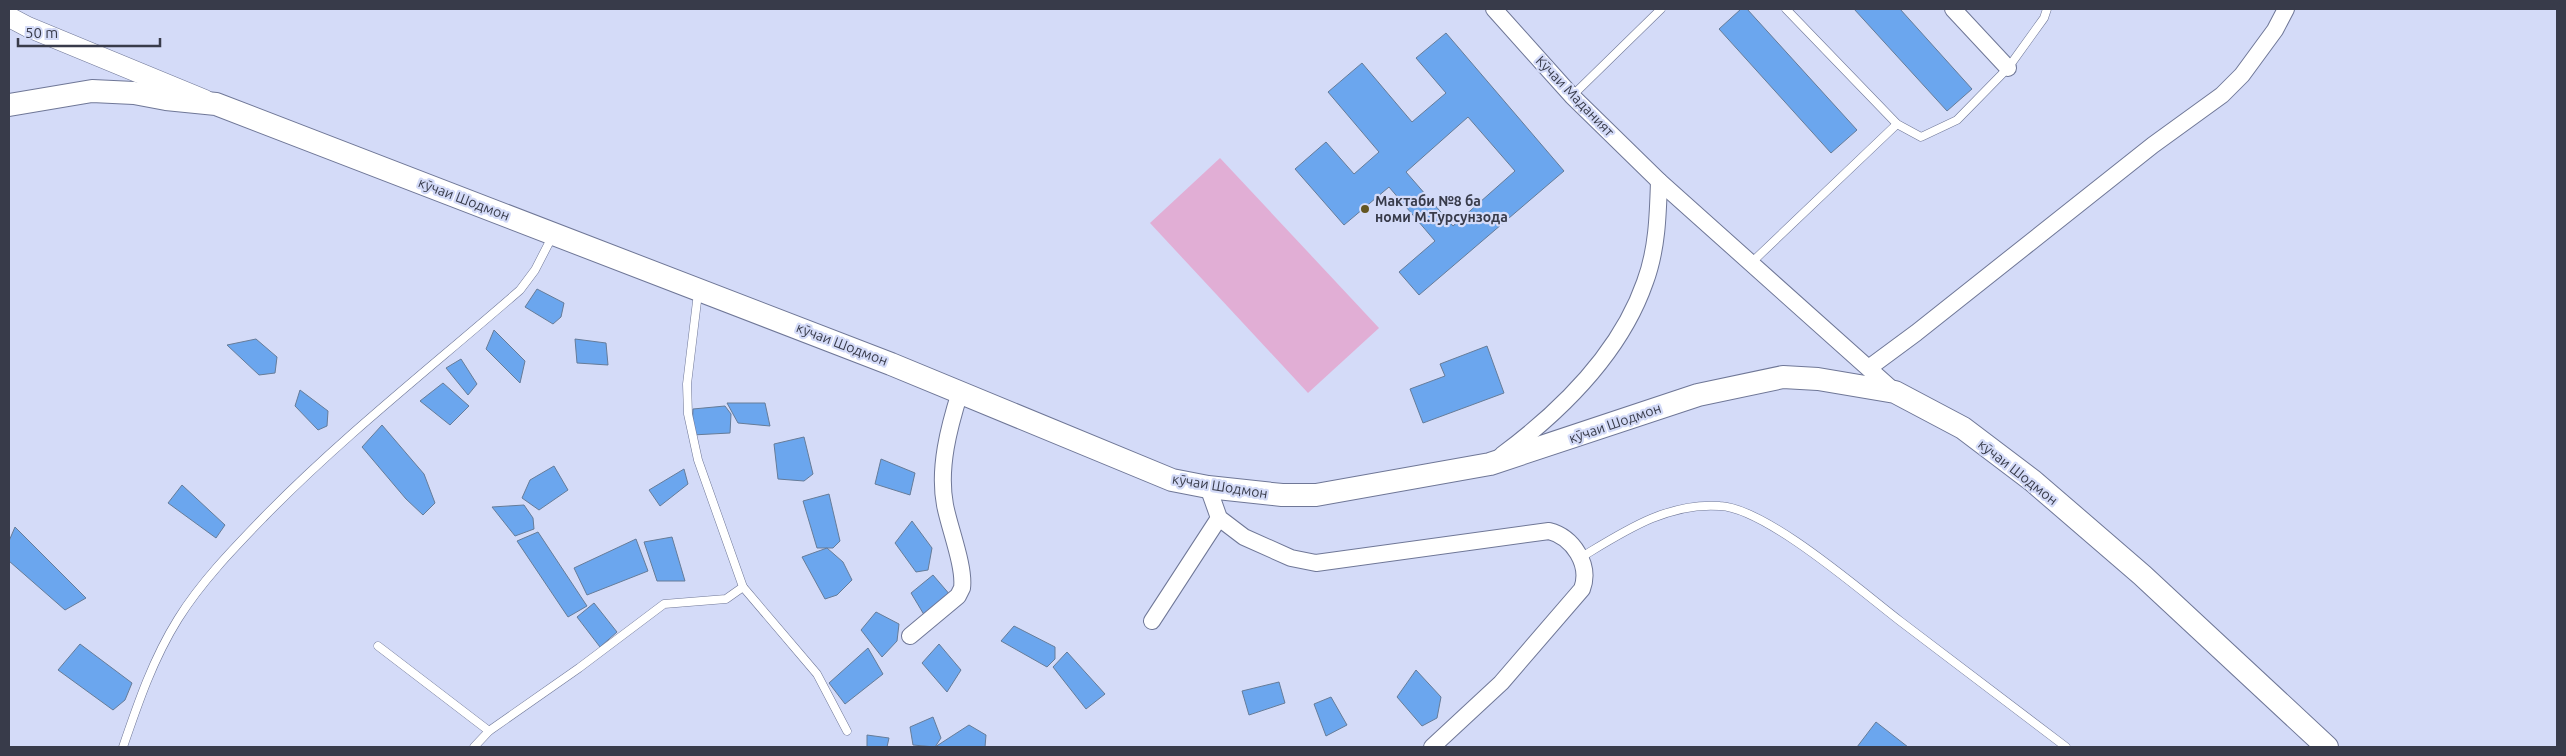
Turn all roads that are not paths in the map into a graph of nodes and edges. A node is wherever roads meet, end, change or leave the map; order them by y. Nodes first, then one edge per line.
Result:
1 (1494, 9) edge
2 (1661, 9) edge
3 (1786, 9) edge
4 (1953, 9) edge
5 (2047, 9) edge
6 (2286, 9) edge
7 (9, 16) edge
8 (2008, 68) junction
9 (1572, 96) junction
10 (216, 104) junction
11 (9, 105) edge
12 (1896, 124) junction
13 (1659, 181) junction
14 (554, 233) junction
15 (1750, 264) junction
16 (699, 289) junction
17 (1870, 367) junction
18 (960, 392) junction
19 (1895, 392) junction
20 (1490, 464) junction
21 (1208, 487) junction
22 (1219, 518) junction
23 (1580, 558) junction
24 (744, 587) junction
25 (1152, 621) dead end
26 (910, 636) dead end
27 (378, 646) dead end
28 (489, 731) junction
29 (847, 731) dead end
30 (123, 747) edge
31 (474, 747) edge
32 (1432, 747) edge
33 (2066, 747) edge
34 (2328, 747) edge

1 - 9 street, Кӯчаи Маданият
2 - 9 lane
3 - 12 lane
4 - 8 street
5 - 8 lane
6 - 17 street
7 - 10 street
8 - 12 lane
9 - 13 street, Кӯчаи Маданият
10 - 11 main road, кӯчаи Шодмон
10 - 14 main road, кӯчаи Шодмон
12 - 15 lane
13 - 15 street, Кӯчаи Маданият
13 - 20 street
14 - 16 main road, кӯчаи Шодмон
14 - 30 lane
15 - 17 street, Кӯчаи Маданият
16 - 18 main road, кӯчаи Шодмон
16 - 24 lane
17 - 19 street, Кӯчаи Маданият
18 - 21 main road, кӯчаи Шодмон
18 - 26 street
19 - 20 main road, кӯчаи Шодмон
19 - 34 main road, кӯчаи Шодмон
20 - 21 main road, кӯчаи Шодмон
21 - 22 street
22 - 23 street
22 - 25 street
23 - 32 street
23 - 33 lane
24 - 28 lane
24 - 29 lane
27 - 28 lane
28 - 31 lane

